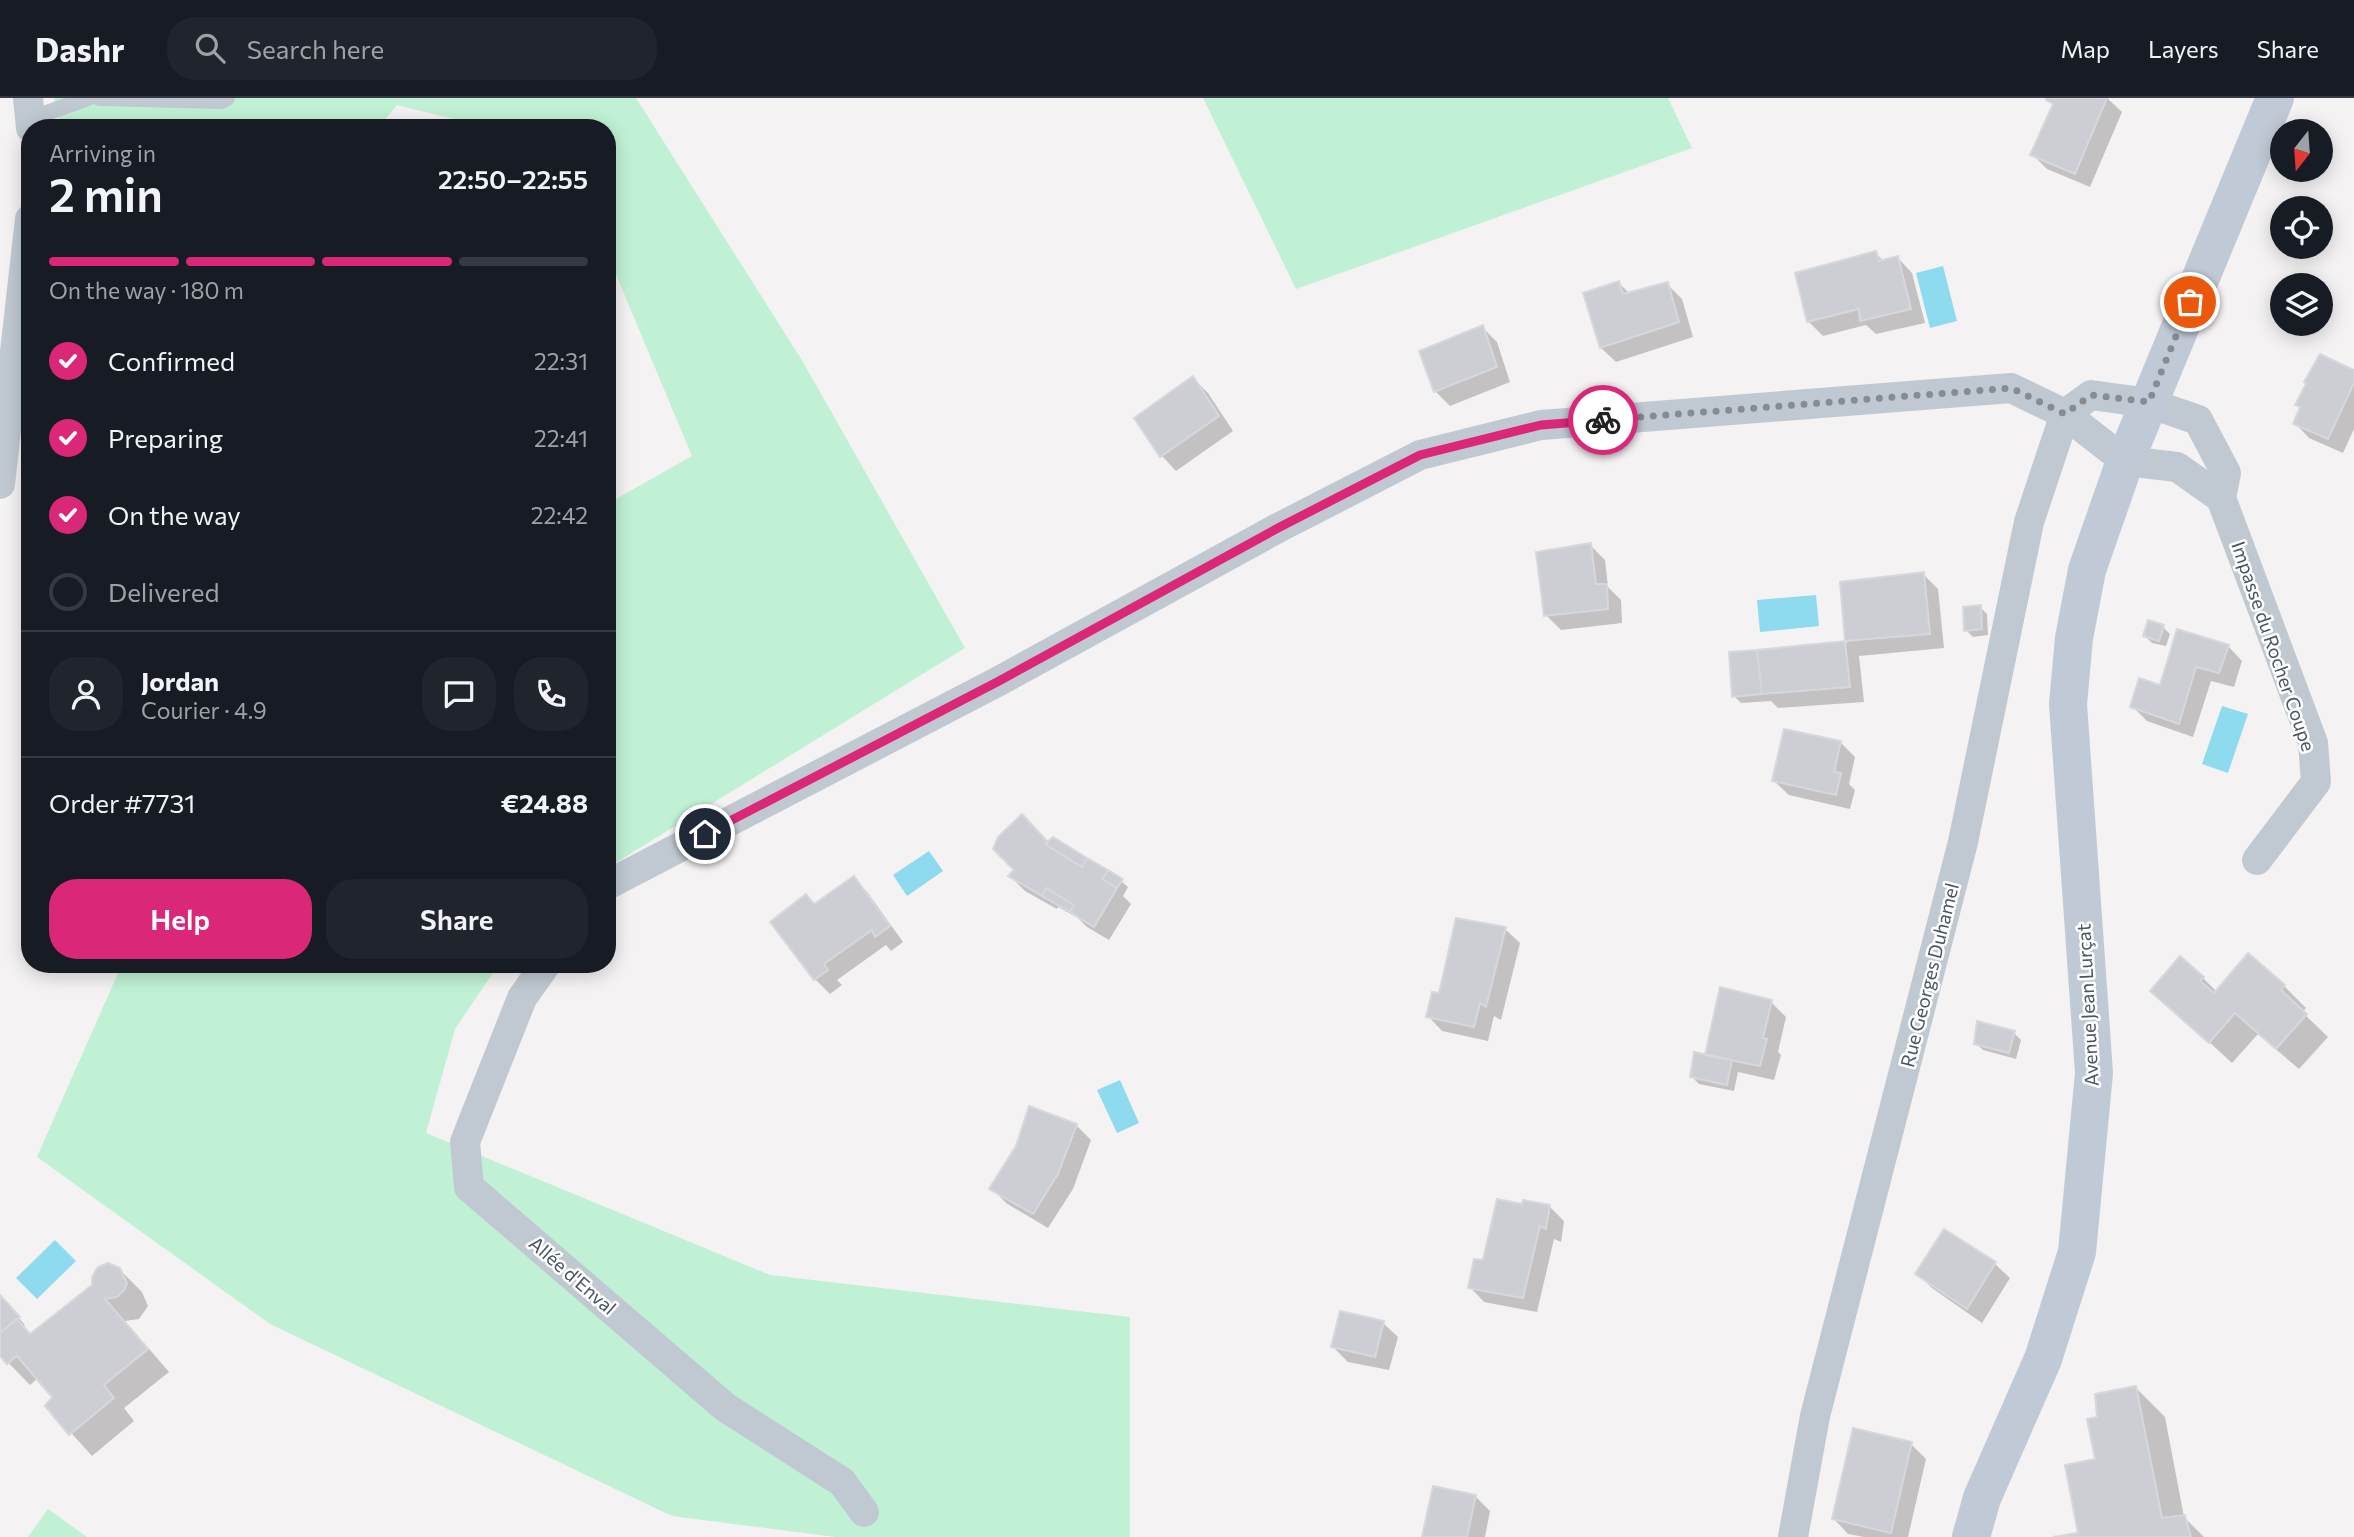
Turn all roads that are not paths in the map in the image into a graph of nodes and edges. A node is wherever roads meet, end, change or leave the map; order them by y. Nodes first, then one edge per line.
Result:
1 (88, 98) edge
2 (99, 98) edge
3 (227, 98) edge
4 (2275, 98) edge
5 (30, 115) edge
6 (21, 298) edge
7 (2149, 402) junction
8 (2065, 414) junction
9 (2125, 461) junction
10 (0, 484) edge
11 (2221, 498) junction
12 (2257, 860) dead end
13 (616, 880) edge
14 (540, 973) edge
15 (864, 1512) dead end
16 (1793, 1537) edge
17 (1971, 1537) edge

1 - 5 lane
2 - 3 lane
4 - 7 main road, Avenue Jean Lurçat
6 - 10 street
7 - 8 street
7 - 9 main road, Avenue Jean Lurçat
7 - 11 street, Impasse du Rocher Coupe
8 - 9 street
8 - 13 street
8 - 16 street, Rue Georges Duhamel
9 - 11 street
9 - 17 main road, Avenue Jean Lurçat
11 - 12 street, Impasse du Rocher Coupe
14 - 15 street, Allée d'Enval

